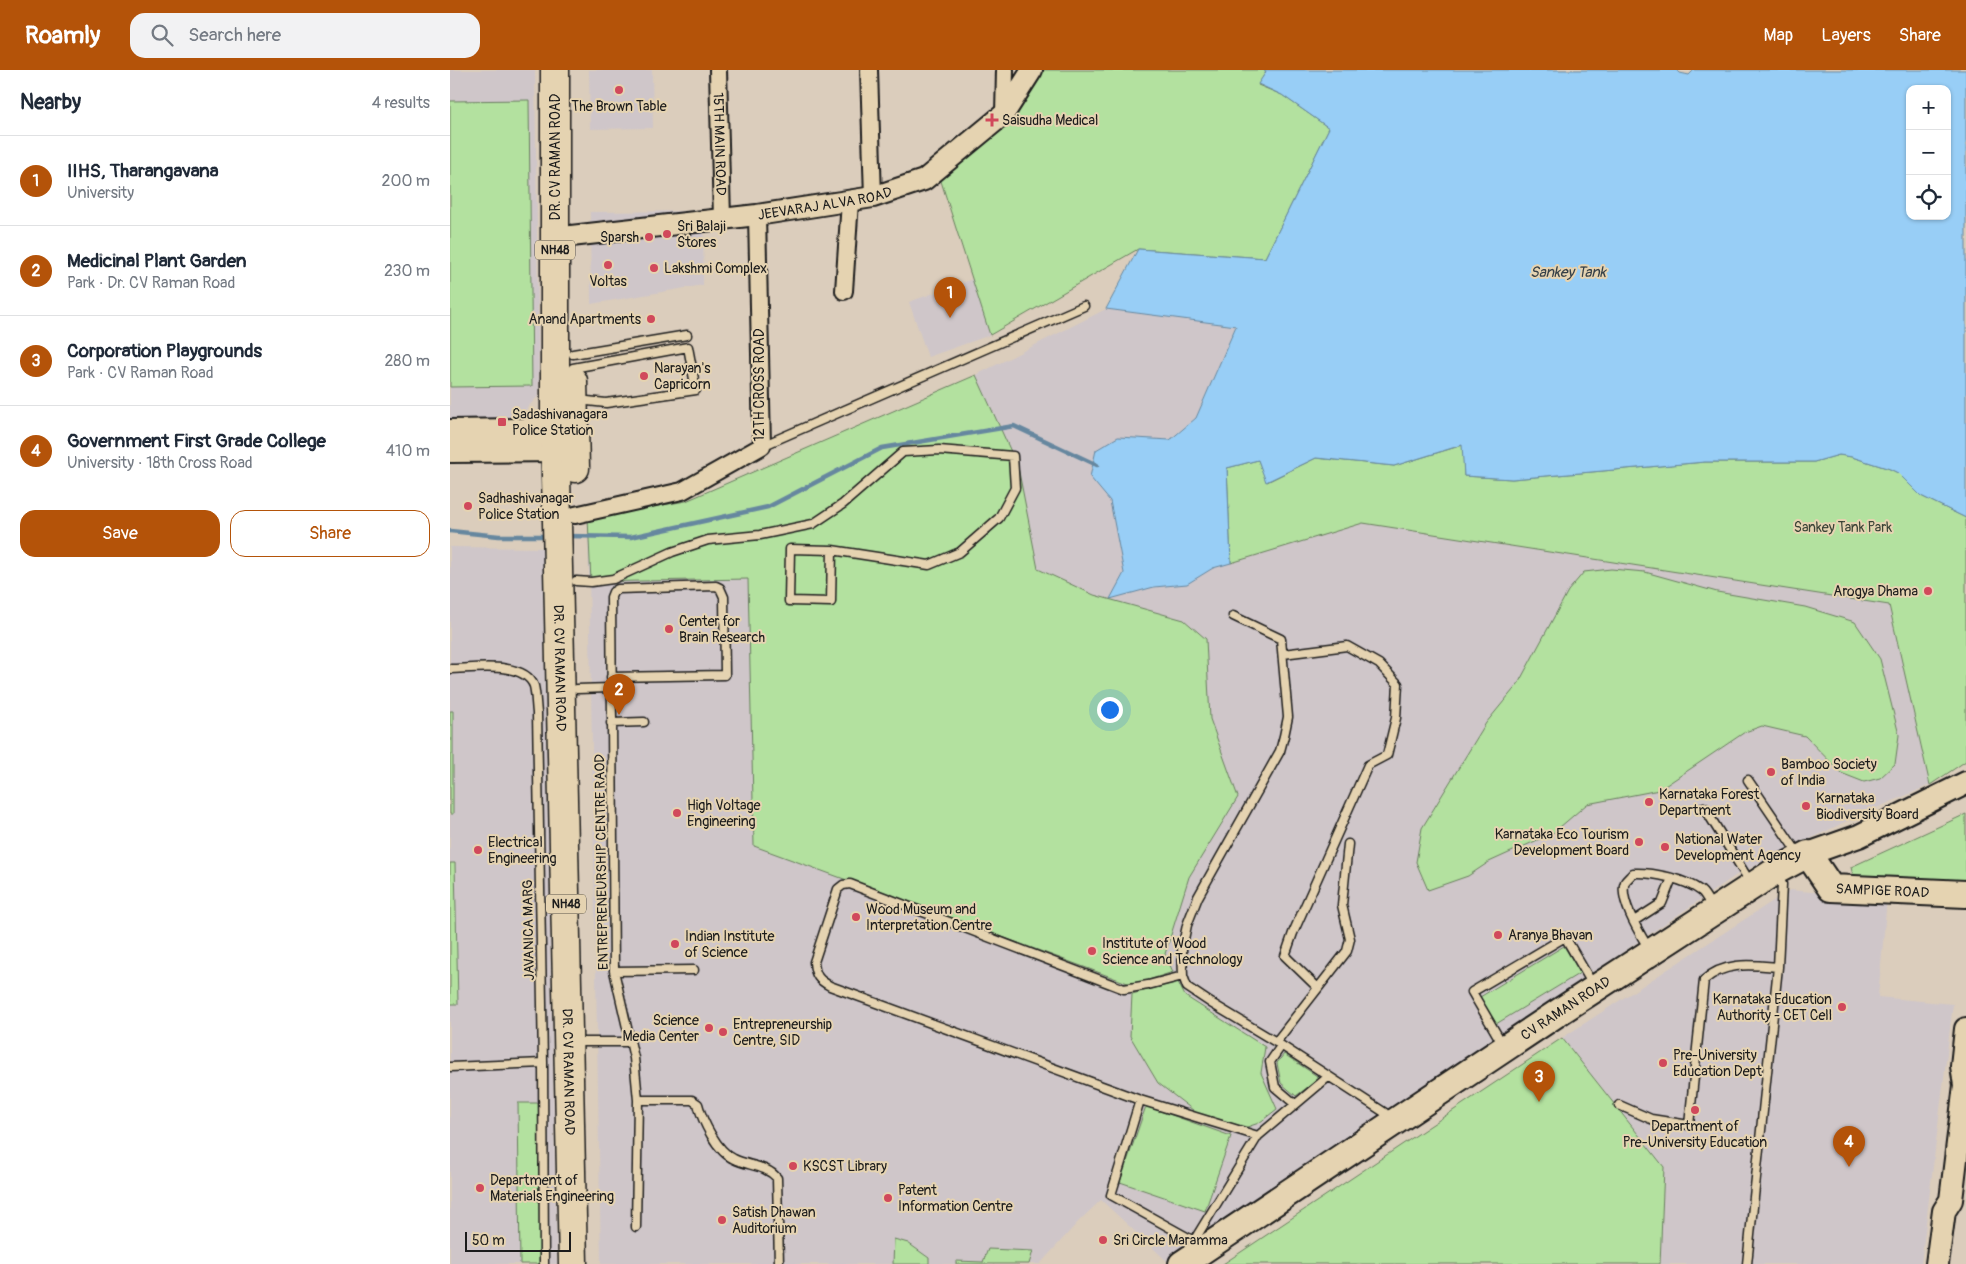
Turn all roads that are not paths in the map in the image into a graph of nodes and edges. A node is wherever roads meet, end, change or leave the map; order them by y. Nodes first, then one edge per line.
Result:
1 (555, 70) edge
2 (569, 70) edge
3 (718, 70) edge
4 (869, 70) edge
5 (1005, 70) edge
6 (1032, 70) edge
7 (1004, 114) junction
8 (873, 197) junction
9 (850, 201) junction
10 (758, 215) junction
11 (722, 218) junction
12 (579, 235) junction
13 (844, 291) dead end
14 (1084, 306) dead end
15 (687, 335) dead end
16 (573, 361) junction
17 (574, 399) junction
18 (450, 431) edge
19 (565, 440) junction
20 (762, 446) junction
21 (450, 451) edge
22 (568, 532) junction
23 (832, 550) junction
24 (576, 581) junction
25 (1233, 616) dead end
26 (1282, 654) junction
27 (450, 669) edge
28 (611, 677) junction
29 (611, 688) junction
30 (577, 689) junction
31 (644, 722) dead end
32 (612, 723) junction
33 (1748, 780) dead end
34 (1966, 783) edge
35 (1966, 793) edge
36 (1704, 807) dead end
37 (1348, 844) dead end
38 (1808, 858) junction
39 (1672, 878) junction
40 (1778, 879) junction
41 (1753, 886) junction
42 (1966, 894) edge
43 (1710, 905) junction
44 (1634, 920) junction
45 (1647, 944) junction
46 (1778, 967) junction
47 (694, 970) dead end
48 (614, 971) junction
49 (1183, 976) junction
50 (1318, 988) junction
51 (1596, 989) junction
52 (1966, 1029) edge
53 (581, 1042) junction
54 (629, 1042) junction
55 (1279, 1044) junction
56 (1505, 1048) junction
57 (543, 1063) junction
58 (450, 1067) edge
59 (1328, 1077) junction
60 (1965, 1084) edge
61 (638, 1100) junction
62 (1140, 1100) junction
63 (1295, 1104) junction
64 (1619, 1105) dead end
65 (1397, 1121) junction
66 (1963, 1127) edge
67 (1258, 1136) junction
68 (1959, 1200) edge
69 (636, 1227) dead end
70 (1190, 1258) edge
71 (544, 1264) edge
72 (573, 1264) edge
73 (587, 1264) edge
74 (780, 1264) edge
75 (1746, 1264) edge
76 (1937, 1264) edge
77 (1951, 1264) edge

1 - 19 highway, DR. CV RAMAN ROAD / NH48
2 - 12 highway, DR. CV RAMAN ROAD / NH48
3 - 11 street, 15TH MAIN ROAD
4 - 8 street
5 - 7 street
6 - 7 street, JEEVARAJ ALVA ROAD
7 - 8 street, JEEVARAJ ALVA ROAD
8 - 9 street, JEEVARAJ ALVA ROAD
9 - 10 street, JEEVARAJ ALVA ROAD
9 - 13 street
10 - 11 street, JEEVARAJ ALVA ROAD
10 - 20 street, 12TH CROSS ROAD
11 - 12 street, JEEVARAJ ALVA ROAD
12 - 16 highway, DR. CV RAMAN ROAD / NH48
14 - 20 lane
15 - 16 lane
16 - 17 highway, DR. CV RAMAN ROAD / NH48
16 - 17 lane
17 - 19 highway, DR. CV RAMAN ROAD / NH48
18 - 19 main road
19 - 21 main road
19 - 22 highway, DR. CV RAMAN ROAD / NH48
20 - 22 street, 12TH CROSS ROAD
22 - 24 highway, DR. CV RAMAN ROAD / NH48
22 - 72 highway, DR. CV RAMAN ROAD / NH48
23 - 23 lane
23 - 24 lane
24 - 30 highway, DR. CV RAMAN ROAD / NH48
25 - 26 lane
26 - 49 lane
26 - 50 lane
27 - 57 lane, JAVANICA MARG
28 - 28 lane, ENTREPRENEURSHIP CENTRE RAOD
28 - 29 lane, ENTREPRENEURSHIP CENTRE RAOD
29 - 30 lane
29 - 32 lane, ENTREPRENEURSHIP CENTRE RAOD
30 - 53 highway, DR. CV RAMAN ROAD / NH48
31 - 32 lane
32 - 48 lane, ENTREPRENEURSHIP CENTRE RAOD
33 - 38 lane
34 - 38 main road, CV RAMAN ROAD
35 - 38 main road, CV RAMAN ROAD
36 - 41 lane
37 - 50 lane
38 - 40 main road, CV RAMAN ROAD
38 - 41 main road, CV RAMAN ROAD
38 - 42 main road, SAMPIGE ROAD
39 - 43 lane
39 - 44 lane
39 - 44 lane
40 - 46 lane
40 - 70 main road, CV RAMAN ROAD
41 - 43 main road, CV RAMAN ROAD
43 - 45 main road, CV RAMAN ROAD
44 - 45 lane
45 - 51 main road, CV RAMAN ROAD
46 - 64 lane
46 - 75 lane
47 - 48 lane
48 - 54 lane, ENTREPRENEURSHIP CENTRE RAOD
49 - 55 lane
49 - 62 lane
50 - 55 lane
51 - 56 main road, CV RAMAN ROAD
51 - 56 lane
52 - 60 main road
53 - 54 lane
53 - 73 highway, DR. CV RAMAN ROAD / NH48
54 - 61 lane, ENTREPRENEURSHIP CENTRE RAOD
55 - 59 lane
55 - 63 lane
56 - 65 main road, CV RAMAN ROAD
57 - 58 lane
57 - 71 lane, JAVANICA MARG
59 - 63 lane
59 - 65 lane
60 - 66 main road
61 - 69 lane, ENTREPRENEURSHIP CENTRE RAOD
61 - 74 lane
62 - 67 lane
62 - 70 lane
63 - 67 lane
65 - 70 main road, CV RAMAN ROAD
66 - 68 main road
67 - 70 lane
68 - 76 main road
68 - 77 main road

